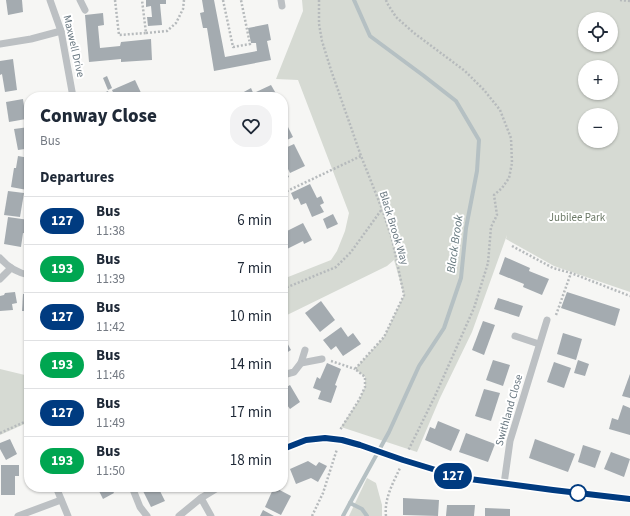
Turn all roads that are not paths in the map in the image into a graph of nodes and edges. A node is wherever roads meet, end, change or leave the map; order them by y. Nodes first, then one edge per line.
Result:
1 (50, 0) edge
2 (80, 0) edge
3 (85, 10) dead end
4 (61, 31) junction
5 (0, 44) edge
6 (72, 92) edge
7 (0, 258) edge
8 (11, 268) junction
9 (24, 274) edge
10 (0, 279) edge
11 (547, 320) road end
12 (515, 336) dead end
13 (539, 344) junction
14 (305, 350) dead end
15 (322, 359) road end
16 (301, 363) junction
17 (288, 374) edge
18 (288, 447) edge
19 (504, 484) junction
20 (58, 492) edge
21 (134, 492) edge
22 (211, 492) edge
23 (201, 498) junction
24 (630, 499) edge
25 (61, 500) junction
26 (18, 516) edge
27 (68, 516) edge
28 (147, 516) edge
29 (179, 516) edge
30 (211, 516) edge

1 - 4 street, Maxwell Drive
2 - 3 street
4 - 5 street
4 - 6 street, Maxwell Drive
7 - 8 street
8 - 9 street
8 - 10 street
11 - 13 street, Swithland Close
12 - 13 street
13 - 19 street, Swithland Close
14 - 16 street
15 - 16 street
16 - 17 street
18 - 19 street
19 - 24 street
20 - 25 street
21 - 28 street
22 - 23 street
23 - 29 street
23 - 30 street
25 - 26 street
25 - 27 street

